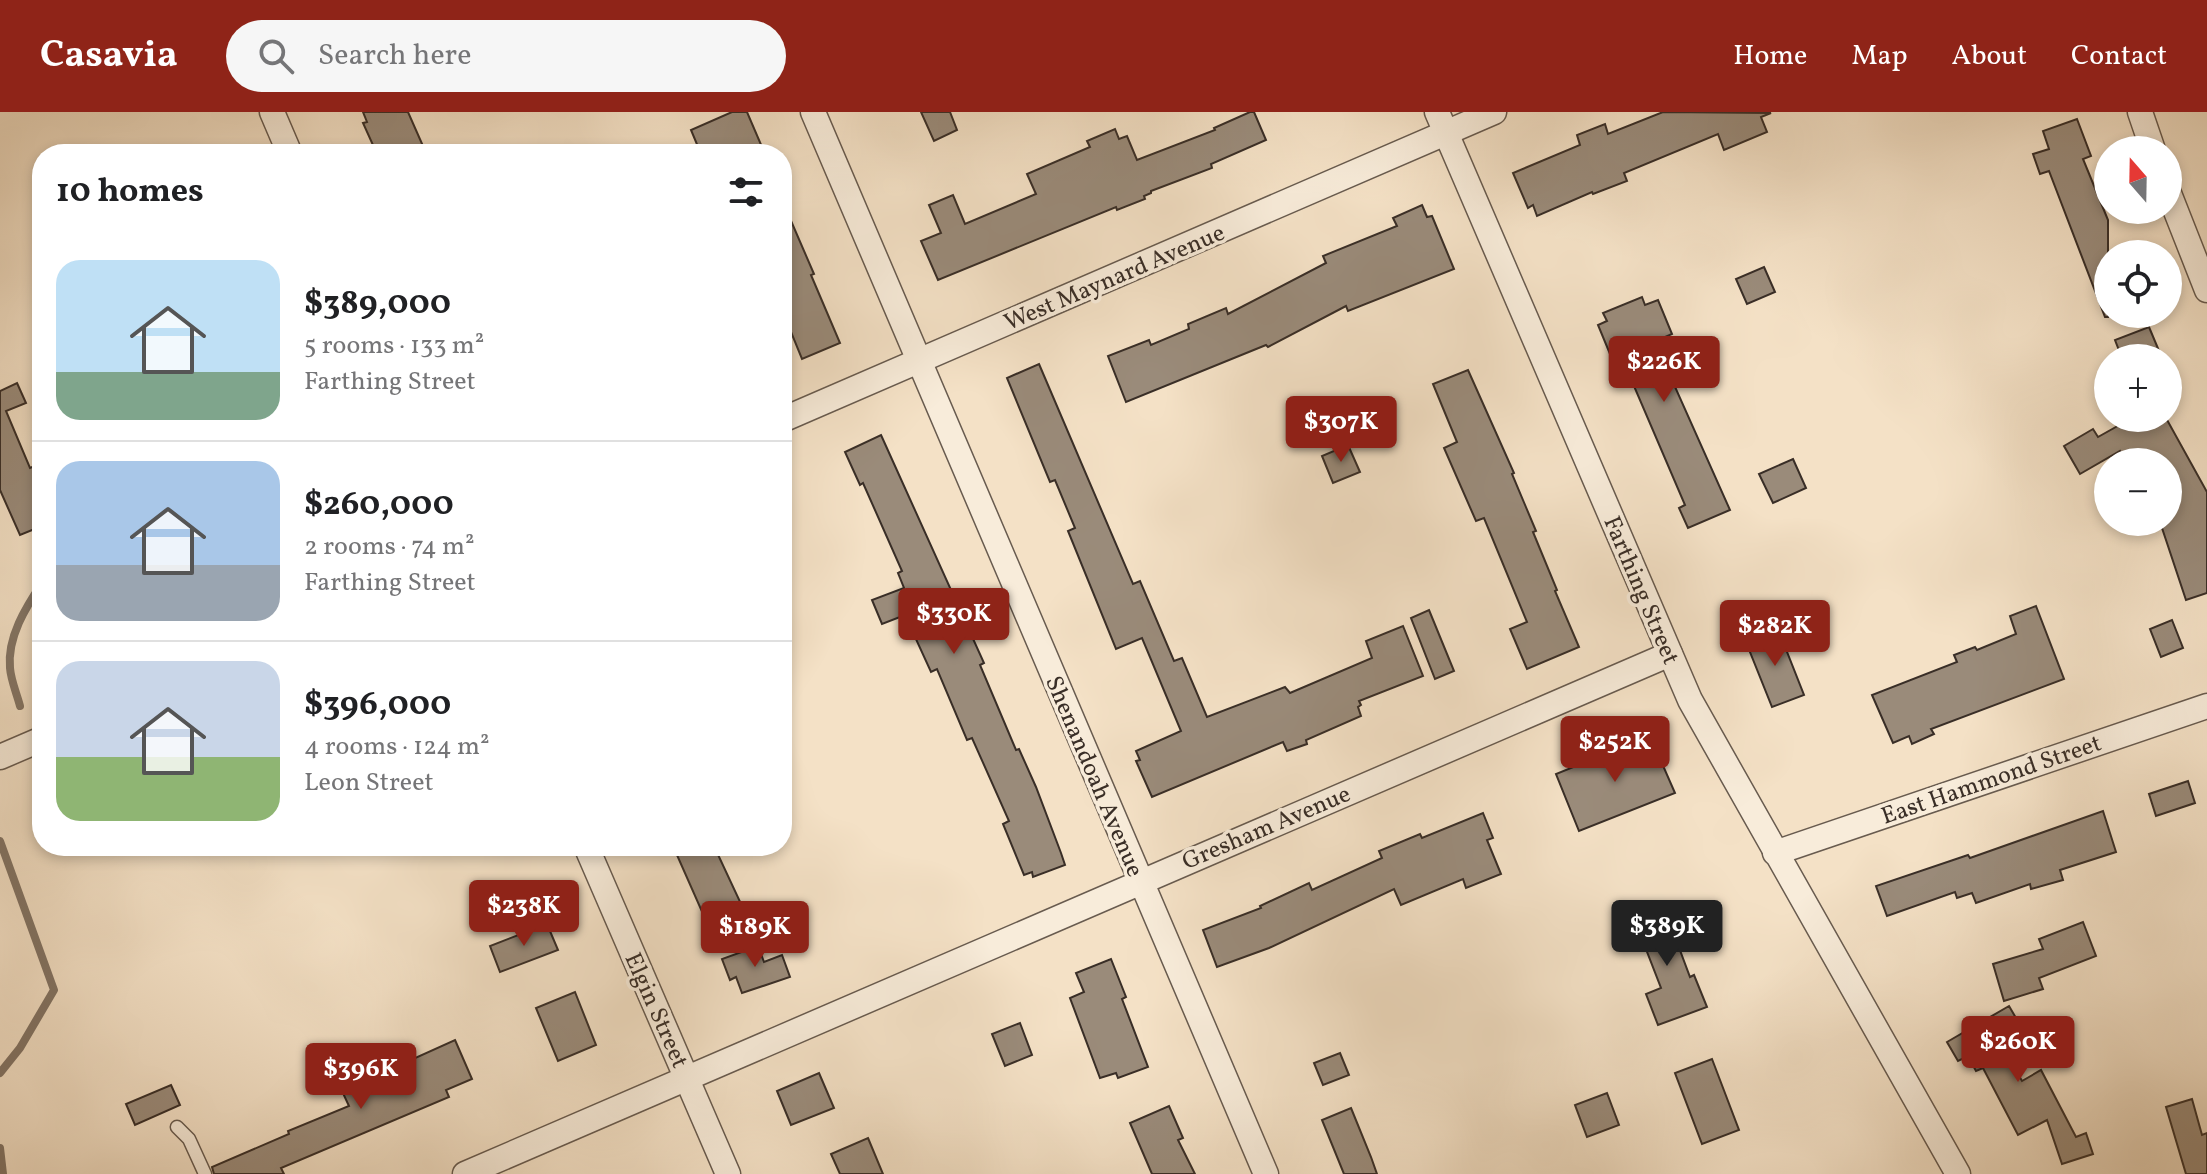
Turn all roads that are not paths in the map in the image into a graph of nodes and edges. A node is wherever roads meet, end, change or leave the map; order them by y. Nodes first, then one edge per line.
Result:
1 (272, 112) edge
2 (813, 112) edge
3 (1494, 112) edge
4 (2140, 112) edge
5 (1441, 122) edge
6 (2148, 136) edge
7 (286, 144) edge
8 (2181, 224) edge
9 (2207, 290) edge
10 (919, 361) junction
11 (792, 416) edge
12 (1670, 654) junction
13 (2207, 706) edge
14 (32, 743) edge
15 (0, 756) edge
16 (1775, 853) junction
17 (590, 856) edge
18 (1140, 881) junction
19 (687, 1078) junction
20 (177, 1127) dead end
21 (205, 1174) edge
22 (465, 1174) edge
23 (728, 1174) edge
24 (1266, 1174) edge
25 (1958, 1174) edge

1 - 7 street
2 - 10 street, Shenandoah Avenue
3 - 5 street, West Maynard Avenue
4 - 6 street
5 - 10 street, West Maynard Avenue
5 - 12 street, Farthing Street
8 - 9 street
10 - 11 street, West Maynard Avenue
10 - 18 street, Shenandoah Avenue
12 - 16 street, Farthing Street
12 - 18 street, Gresham Avenue
13 - 16 street, East Hammond Street
14 - 15 street
16 - 25 street, Farthing Street
17 - 19 street, Elgin Street
18 - 19 street, Gresham Avenue
18 - 24 street, Shenandoah Avenue
19 - 22 street, Gresham Avenue
19 - 23 street, Elgin Street
20 - 21 lane

